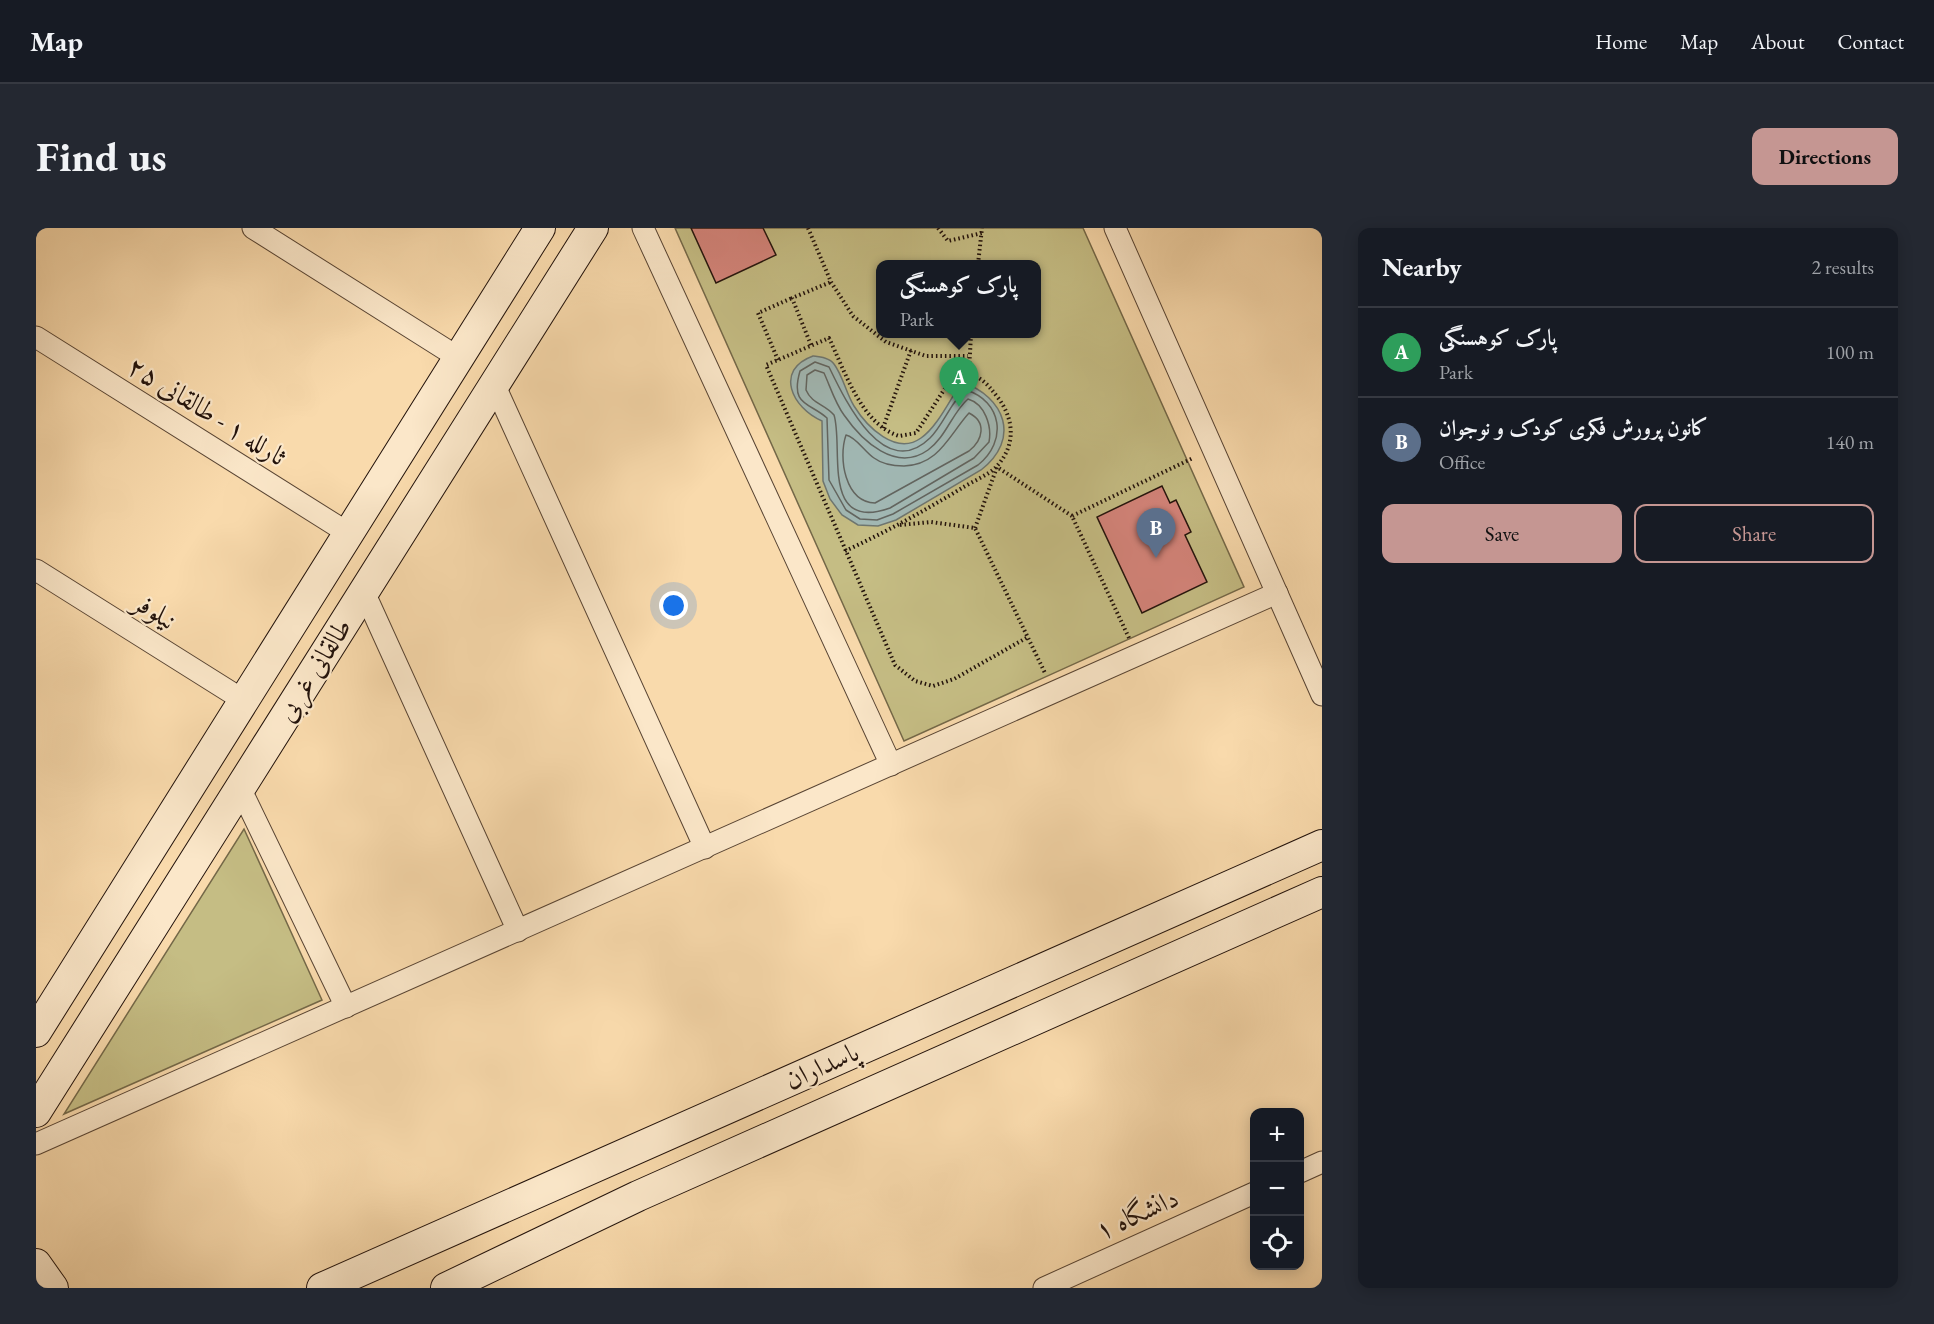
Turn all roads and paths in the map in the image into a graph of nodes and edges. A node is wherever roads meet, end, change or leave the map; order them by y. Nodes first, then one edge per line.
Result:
1 (253, 228) edge
2 (540, 228) edge
3 (593, 228) edge
4 (643, 228) edge
5 (808, 228) edge
6 (938, 228) edge
7 (1116, 228) edge
8 (982, 231) edge
9 (978, 260) edge
10 (831, 282) junction
11 (792, 298) junction
12 (876, 334) edge
13 (36, 337) edge
14 (881, 338) edge
15 (970, 338) edge
16 (812, 345) junction
17 (911, 350) junction
18 (968, 356) junction
19 (459, 358) junction
20 (777, 360) junction
21 (969, 372) junction
22 (494, 384) junction
23 (883, 428) junction
24 (1213, 449) junction
25 (996, 467) junction
26 (1072, 516) junction
27 (899, 526) junction
28 (975, 528) junction
29 (348, 533) junction
30 (845, 551) junction
31 (36, 572) edge
32 (364, 592) junction
33 (1277, 593) junction
34 (1028, 637) junction
35 (1137, 655) junction
36 (1055, 692) junction
37 (1322, 694) edge
38 (243, 700) junction
39 (280, 724) junction
40 (891, 765) junction
41 (240, 788) junction
42 (1322, 845) edge
43 (705, 848) junction
44 (1322, 892) edge
45 (518, 930) junction
46 (346, 1007) junction
47 (36, 1032) edge
48 (36, 1112) edge
49 (36, 1144) edge
50 (619, 1155) junction
51 (1322, 1162) edge
52 (1304, 1171) edge
53 (1250, 1195) edge
54 (638, 1196) junction
55 (36, 1264) edge
56 (53, 1288) edge
57 (322, 1288) edge
58 (446, 1288) edge
59 (1044, 1288) edge

1 - 19 street
2 - 19 main road, طالقانی غربی
3 - 22 main road, طالقانی غربی
4 - 40 street
5 - 10 path
6 - 8 path
7 - 24 street
8 - 9 path
10 - 11 path
10 - 12 path
11 - 16 path
11 - 20 path
13 - 29 street, ثارلله ۱ - طالقانی ۲۵
14 - 17 path
15 - 18 path
16 - 20 path
16 - 23 path
17 - 18 path
17 - 23 path
18 - 21 path
19 - 29 main road, طالقانی غربی
20 - 30 path
21 - 23 path
21 - 25 path
22 - 32 main road, طالقانی غربی
22 - 43 street
24 - 26 path
24 - 33 street
25 - 26 path
25 - 27 path
25 - 28 path
26 - 35 path
27 - 28 path
27 - 30 path
28 - 34 path
29 - 38 main road, طالقانی غربی
30 - 34 path
31 - 38 street, نیلوفر
32 - 39 main road, طالقانی غربی
32 - 45 street
33 - 35 street
33 - 37 street
34 - 36 path
35 - 36 street
36 - 40 street
38 - 39 main road
38 - 47 main road, طالقانی غربی
39 - 41 main road, طالقانی غربی
40 - 43 street
41 - 46 street
41 - 48 main road, طالقانی غربی
42 - 50 main road, پاسداران
43 - 45 street
44 - 54 main road, پاسداران
45 - 46 street
46 - 49 street
50 - 54 main road
50 - 57 main road, پاسداران
51 - 52 street
53 - 59 street, دانشگاه ۱
54 - 58 main road, پاسداران
55 - 56 main road

